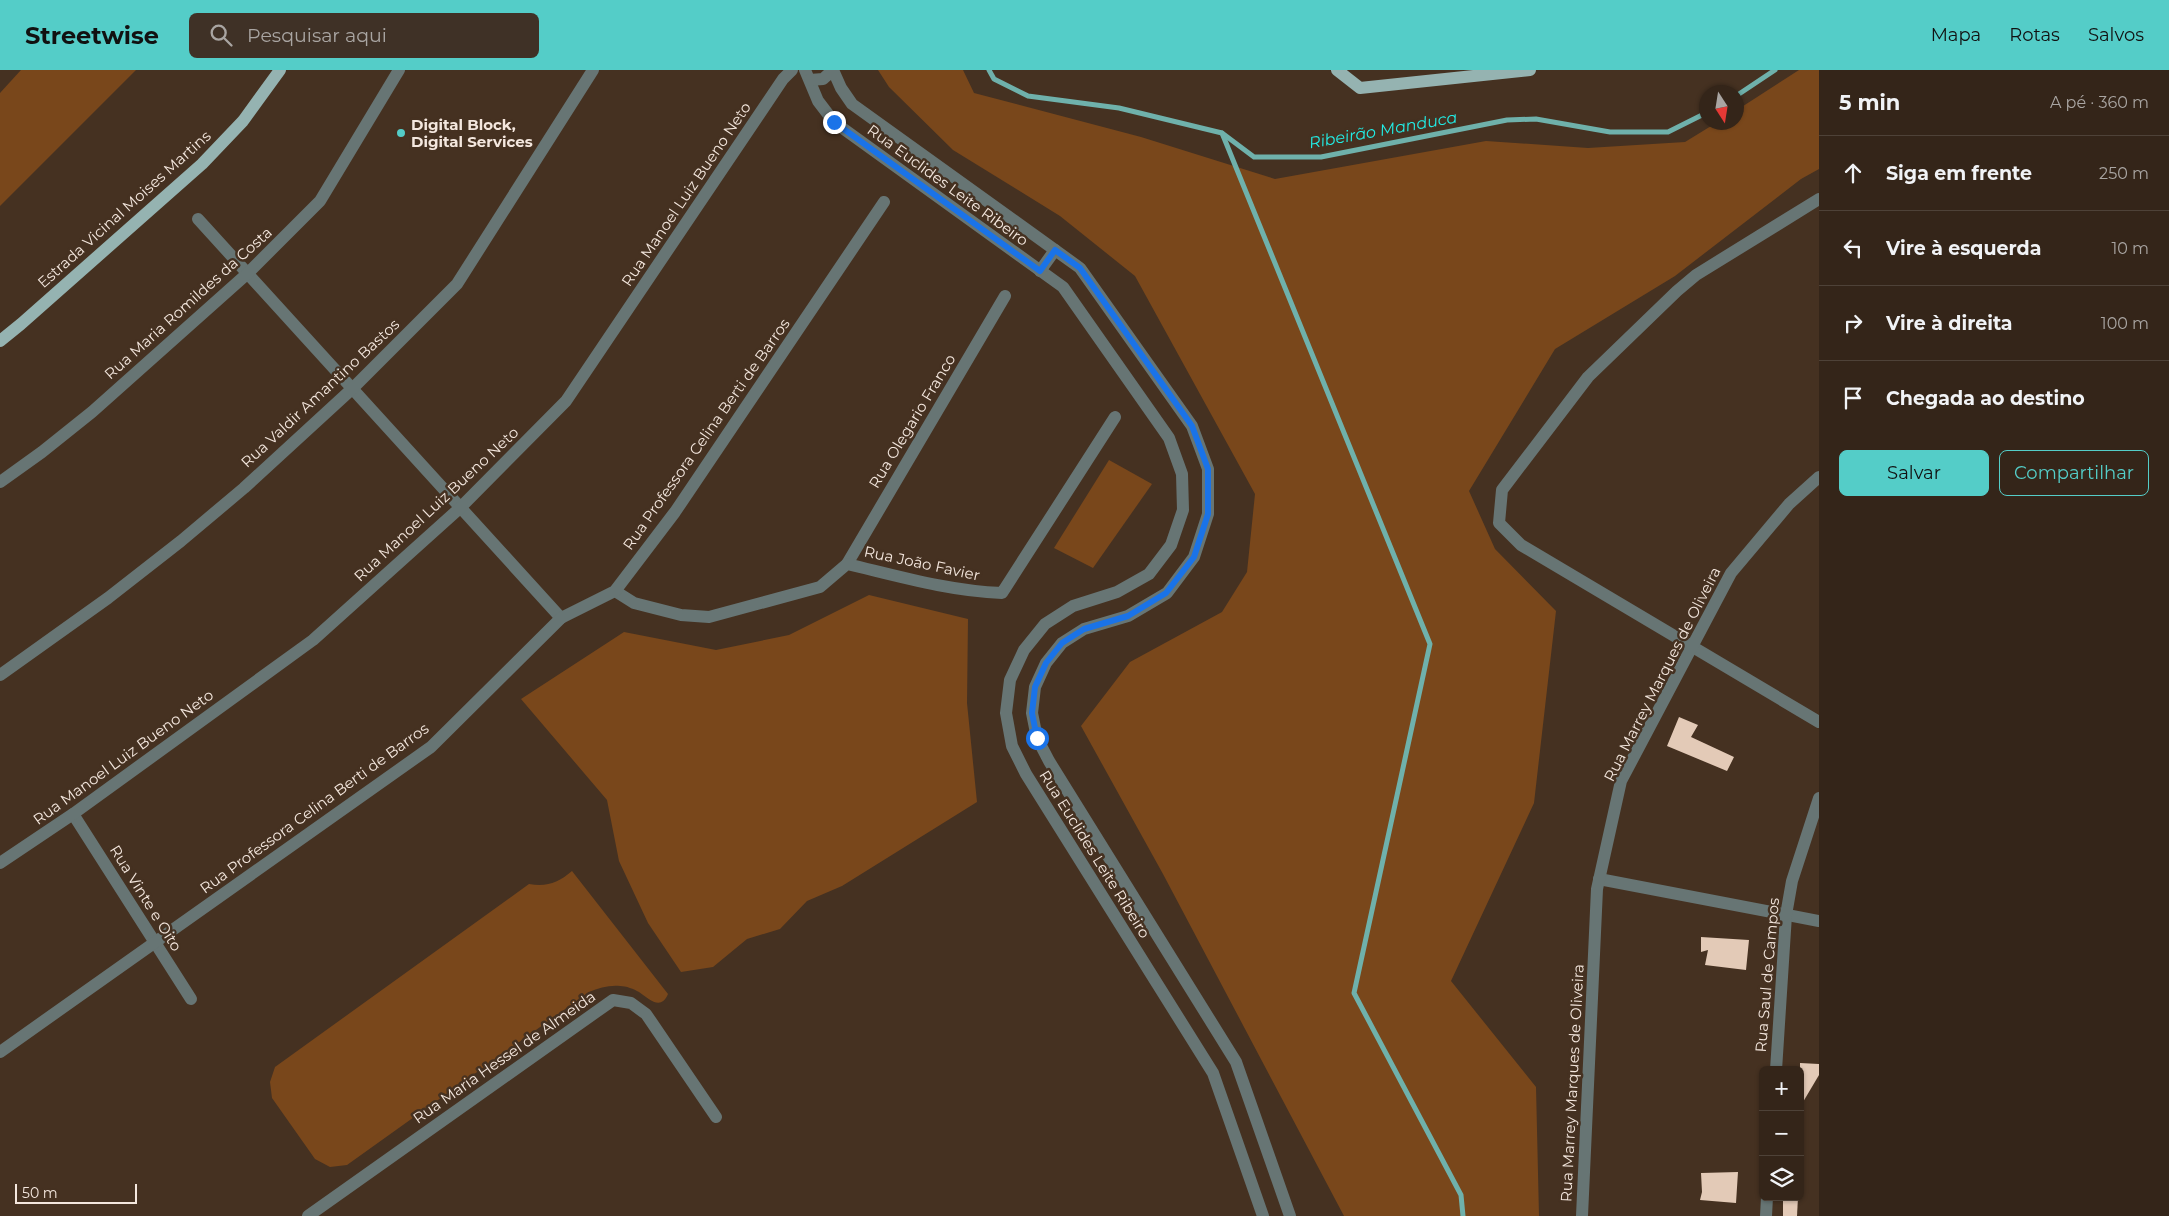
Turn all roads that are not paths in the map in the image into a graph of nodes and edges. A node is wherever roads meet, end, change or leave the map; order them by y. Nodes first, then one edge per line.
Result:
1 (280, 70) edge
2 (399, 70) edge
3 (593, 70) edge
4 (792, 70) edge
5 (834, 70) edge
6 (1337, 70) edge
7 (1530, 70) edge
8 (808, 75) edge
9 (1819, 200) edge
10 (884, 202) dead end
11 (198, 219) dead end
12 (1055, 250) junction
13 (1040, 271) junction
14 (248, 274) junction
15 (1005, 296) dead end
16 (0, 340) edge
17 (353, 388) junction
18 (1115, 417) dead end
19 (1819, 477) edge
20 (0, 482) edge
21 (461, 507) junction
22 (847, 564) junction
23 (615, 591) junction
24 (561, 618) junction
25 (1692, 646) junction
26 (0, 675) edge
27 (1819, 722) edge
28 (1819, 798) edge
29 (73, 814) junction
30 (0, 863) edge
31 (1599, 879) junction
32 (1786, 915) junction
33 (1819, 921) edge
34 (155, 943) junction
35 (191, 999) dead end
36 (0, 1052) edge
37 (1776, 1066) edge
38 (716, 1117) dead end
39 (1767, 1201) edge
40 (308, 1216) edge
41 (1263, 1216) edge
42 (1290, 1216) edge
43 (1582, 1216) edge
44 (1766, 1216) edge

1 - 16 main road, Estrada Vicinal Moises Martins
2 - 14 street, Rua Maria Romildes da Costa
3 - 17 street, Rua Valdir Amantino Bastos
4 - 21 street, Rua Manoel Luiz Bueno Neto
5 - 8 street
5 - 12 street, Rua Euclides Leite Ribeiro
6 - 7 main road
8 - 13 street, Rua Euclides Leite Ribeiro
9 - 25 street
10 - 23 street, Rua Professora Celina Berti de Barros
11 - 14 street
12 - 13 street
12 - 42 street, Rua Euclides Leite Ribeiro
13 - 41 street, Rua Euclides Leite Ribeiro
14 - 17 street
14 - 20 street, Rua Maria Romildes da Costa
15 - 22 street, Rua Olegario Franco
17 - 21 street
17 - 26 street, Rua Valdir Amantino Bastos
18 - 22 street, Rua João Favier
19 - 25 street, Rua Marrey Marques de Oliveira
21 - 24 street
21 - 29 street, Rua Manoel Luiz Bueno Neto
22 - 23 street, Rua João Favier
23 - 24 street, Rua Professora Celina Berti de Barros
24 - 34 street, Rua Professora Celina Berti de Barros
25 - 27 street
25 - 31 street, Rua Marrey Marques de Oliveira
28 - 32 street, Rua Saul de Campos
29 - 30 street, Rua Manoel Luiz Bueno Neto
29 - 34 street, Rua Vinte e Oito
31 - 32 street
31 - 43 street, Rua Marrey Marques de Oliveira
32 - 33 street
32 - 37 street, Rua Saul de Campos
34 - 35 street, Rua Vinte e Oito
34 - 36 street, Rua Professora Celina Berti de Barros
38 - 40 street, Rua Maria Hessel de Almeida
39 - 44 street

